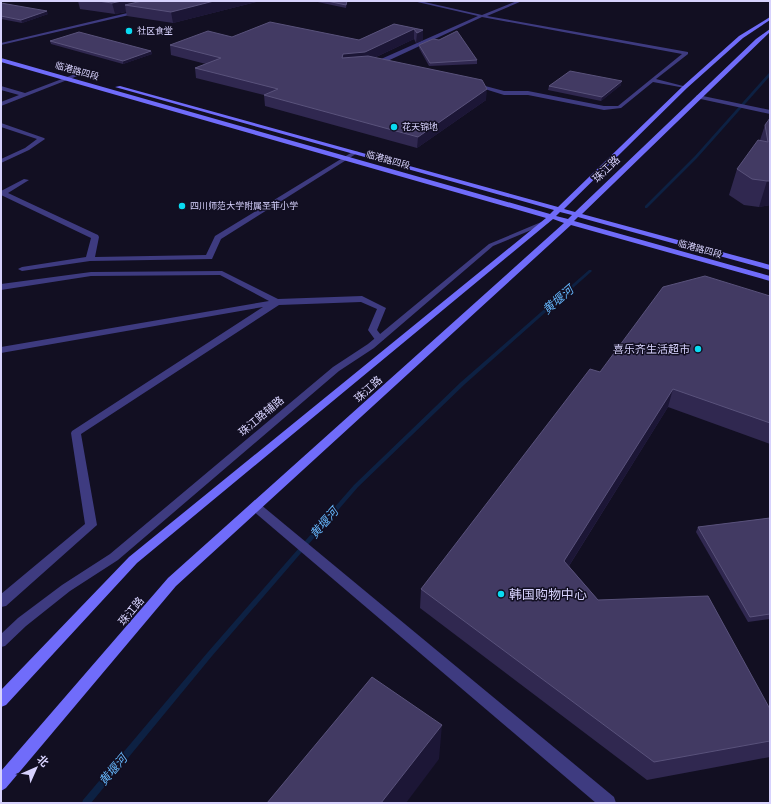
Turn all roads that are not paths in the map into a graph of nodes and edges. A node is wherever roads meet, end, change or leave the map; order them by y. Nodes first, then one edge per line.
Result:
1 (415, 1) edge
2 (520, 1) edge
3 (449, 3) dead end
4 (442, 6) junction
5 (145, 10) edge
6 (482, 16) junction
7 (770, 18) edge
8 (770, 30) edge
9 (1, 44) edge
10 (1, 53) edge
11 (1, 60) edge
12 (379, 63) junction
13 (366, 64) edge
14 (387, 65) edge
15 (77, 75) junction
16 (66, 79) junction
17 (652, 80) junction
18 (472, 84) edge
19 (685, 86) junction
20 (1, 88) edge
21 (24, 95) junction
22 (698, 97) junction
23 (1, 104) edge
24 (770, 112) edge
25 (2, 126) edge
26 (356, 152) junction
27 (346, 158) junction
28 (1, 161) edge
29 (26, 180) dead end
30 (558, 209) junction
31 (578, 214) junction
32 (549, 219) junction
33 (570, 222) junction
34 (90, 259) junction
35 (22, 268) dead end
36 (770, 268) edge
37 (770, 279) edge
38 (1, 287) edge
39 (276, 302) junction
40 (379, 339) junction
41 (1, 350) edge
42 (256, 508) junction
43 (1, 602) edge
44 (1, 642) edge
45 (1, 700) edge
46 (1, 783) edge
47 (608, 803) edge

1 - 4 lane
2 - 6 lane
3 - 4 lane
4 - 6 lane
5 - 9 street
6 - 12 lane
6 - 17 lane
7 - 19 main road, 珠江路
8 - 22 main road, 珠江路
10 - 15 main road, 临港路四段
11 - 16 main road, 临港路四段
12 - 13 lane
12 - 14 lane
15 - 16 street
15 - 26 main road, 临港路四段
16 - 21 street
16 - 27 main road, 临港路四段
17 - 18 lane
17 - 19 lane
19 - 30 main road, 珠江路
20 - 21 street
21 - 23 street
22 - 24 lane
22 - 31 main road, 珠江路
25 - 28 street
26 - 27 street
26 - 30 main road, 临港路四段
27 - 32 main road, 临港路四段
27 - 34 street
29 - 34 street
30 - 31 main road, 临港路四段
30 - 32 main road, 珠江路
31 - 33 main road, 珠江路
31 - 36 main road, 临港路四段
32 - 33 main road, 临港路四段
32 - 40 lane, 珠江路辅路
32 - 45 main road, 珠江路
33 - 37 main road, 临港路四段
33 - 42 main road, 珠江路
34 - 35 street
38 - 39 street
39 - 40 street
39 - 41 street
39 - 43 street
40 - 44 lane, 珠江路辅路
42 - 46 main road, 珠江路
42 - 47 street

